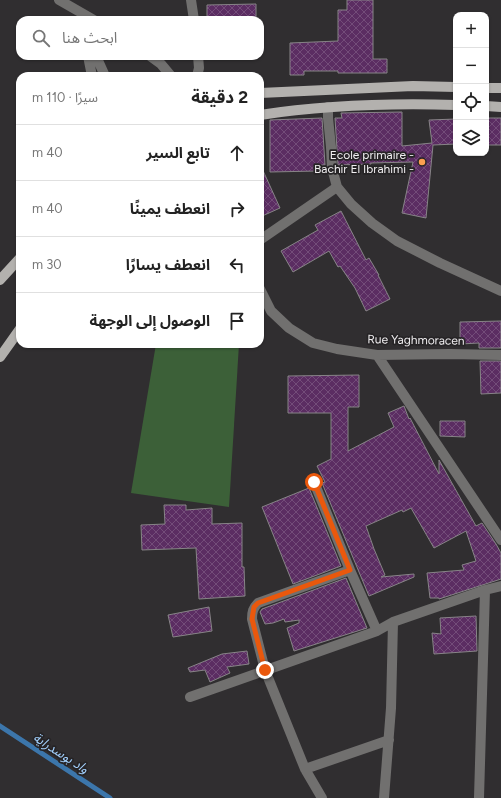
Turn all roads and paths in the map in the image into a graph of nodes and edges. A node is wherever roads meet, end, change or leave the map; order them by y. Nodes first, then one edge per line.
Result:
1 (59, 0) edge
2 (191, 0) edge
3 (72, 3) edge
4 (77, 16) edge
5 (89, 16) edge
6 (193, 16) edge
7 (89, 60) edge
8 (98, 60) edge
9 (156, 60) edge
10 (198, 60) edge
11 (91, 72) edge
12 (103, 72) edge
13 (168, 72) edge
14 (198, 72) edge
15 (453, 87) edge
16 (489, 88) edge
17 (501, 88) edge
18 (264, 93) edge
19 (453, 105) edge
20 (489, 106) edge
21 (501, 107) edge
22 (328, 108) junction
23 (264, 114) edge
24 (338, 186) junction
25 (264, 237) edge
26 (16, 262) edge
27 (0, 280) edge
28 (501, 291) edge
29 (264, 297) edge
30 (16, 335) edge
31 (501, 354) edge
32 (377, 355) junction
33 (0, 357) edge
34 (314, 482) dead end
35 (501, 540) edge
36 (350, 570) junction
37 (501, 586) edge
38 (485, 590) junction
39 (393, 622) junction
40 (377, 631) junction
41 (265, 670) junction
42 (190, 697) dead end
43 (389, 740) junction
44 (305, 769) junction
45 (322, 798) edge
46 (384, 798) edge
47 (479, 798) edge

1 - 3 street
2 - 6 street
3 - 4 street
3 - 5 street
7 - 11 street
8 - 12 street
9 - 13 street
10 - 14 street
15 - 18 main road
16 - 17 main road
19 - 22 main road
20 - 21 main road
22 - 23 main road
22 - 24 street
24 - 25 street
24 - 28 street
26 - 27 main road
29 - 32 street, Rue Yaghmoracen
30 - 33 main road
31 - 32 street, Rue Yaghmoracen
32 - 35 street
34 - 36 street
36 - 40 street
36 - 41 street
37 - 38 street
38 - 39 street
38 - 47 street
39 - 40 street
39 - 43 street
40 - 41 street
41 - 42 street
41 - 44 street
43 - 44 street
43 - 46 street
44 - 45 street

